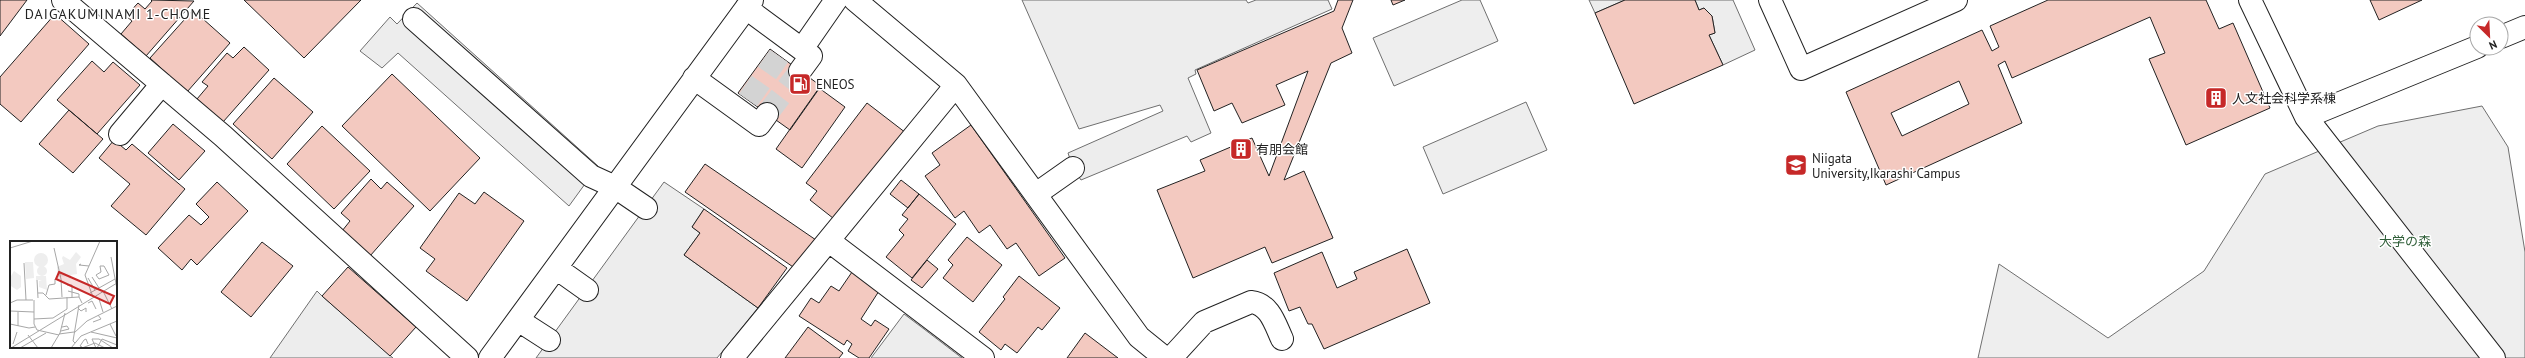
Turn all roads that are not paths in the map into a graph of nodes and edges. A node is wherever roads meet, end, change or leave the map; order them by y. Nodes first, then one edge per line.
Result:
1 (63, 0) edge
2 (836, 0) edge
3 (855, 0) edge
4 (1770, 0) edge
5 (1956, 0) edge
6 (2250, 0) edge
7 (749, 4) edge
8 (414, 19) dead end
9 (2525, 28) edge
10 (2509, 34) edge
11 (790, 48) junction
12 (2469, 50) edge
13 (800, 71) tunnel mouth
14 (694, 78) junction
15 (162, 84) junction
16 (956, 85) junction
17 (767, 114) tunnel mouth
18 (2306, 117) junction
19 (120, 134) dead end
20 (1073, 168) dead end
21 (615, 186) junction
22 (1036, 194) junction
23 (646, 208) dead end
24 (830, 241) junction
25 (556, 268) junction
26 (587, 290) dead end
27 (518, 320) junction
28 (549, 340) dead end
29 (1282, 340) dead end
30 (467, 358) edge
31 (490, 358) edge
32 (732, 358) edge
33 (983, 358) edge
34 (1165, 358) edge
35 (1171, 358) edge
36 (2494, 358) edge

1 - 15 street
2 - 11 street
3 - 16 street
4 - 5 street
6 - 18 street
7 - 11 street
7 - 14 street
8 - 21 street
9 - 10 street
11 - 13 street
12 - 18 street
14 - 17 street
14 - 21 street
15 - 19 street
15 - 30 street
16 - 22 street
16 - 24 street
18 - 36 street
20 - 22 street
21 - 23 street
21 - 25 street
22 - 34 street
24 - 32 street
24 - 33 street
25 - 26 street
25 - 27 street
27 - 28 street
27 - 31 street
29 - 35 street

